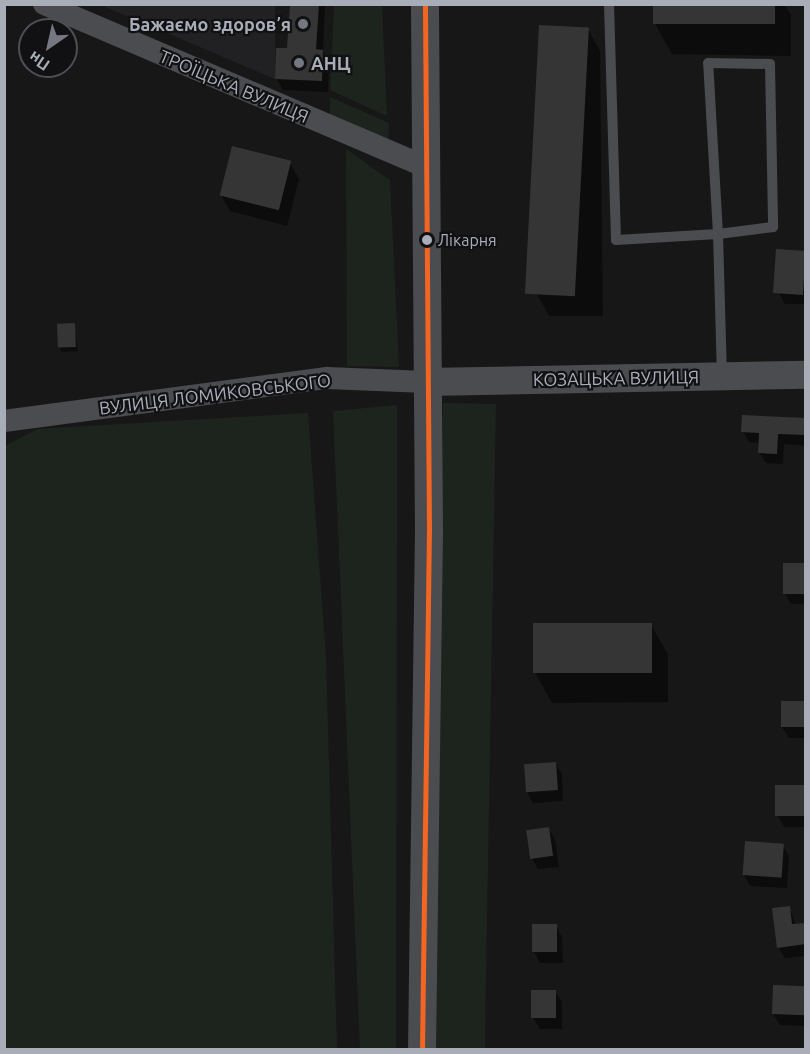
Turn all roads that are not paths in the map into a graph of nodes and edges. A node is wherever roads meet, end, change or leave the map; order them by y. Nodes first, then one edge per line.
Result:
1 (44, 4) edge
2 (425, 4) edge
3 (609, 4) edge
4 (82, 13) edge
5 (423, 166) junction
6 (718, 234) junction
7 (806, 375) edge
8 (722, 376) junction
9 (426, 382) junction
10 (4, 422) edge
11 (422, 1050) edge

1 - 4 street, ТРОЇЦЬКА ВУЛИЦЯ
2 - 5 street
3 - 6 lane
4 - 5 street, ТРОЇЦЬКА ВУЛИЦЯ
5 - 9 street
6 - 6 lane
6 - 8 lane
7 - 8 street, КОЗАЦЬКА ВУЛИЦЯ
8 - 9 street, КОЗАЦЬКА ВУЛИЦЯ
9 - 10 street, ВУЛИЦЯ ЛОМИКОВСЬКОГО
9 - 11 street

